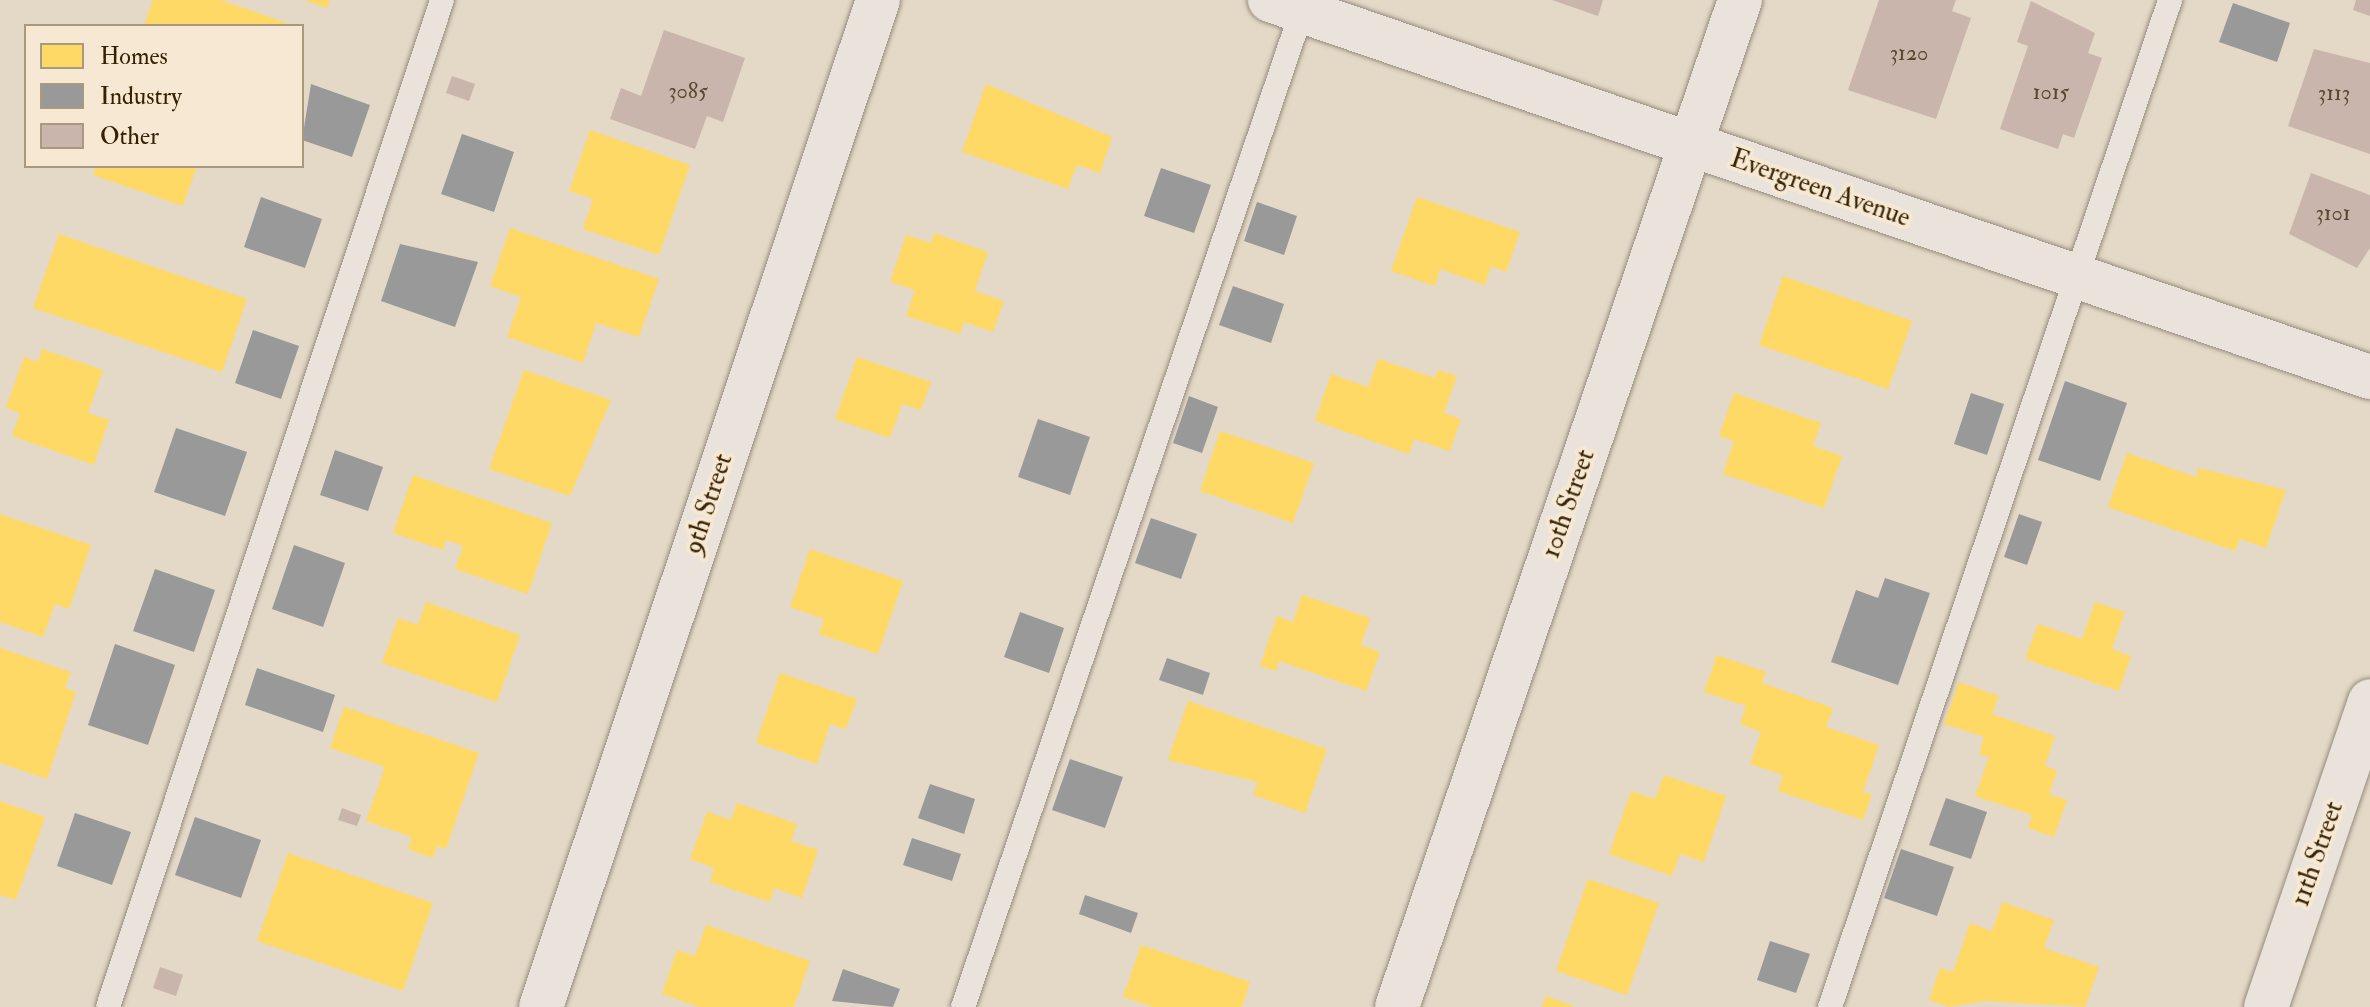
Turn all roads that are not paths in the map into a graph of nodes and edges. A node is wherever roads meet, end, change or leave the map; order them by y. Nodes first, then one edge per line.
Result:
1 (442, 0) edge
2 (878, 0) edge
3 (1740, 0) edge
4 (2170, 0) edge
5 (1293, 4) edge
6 (1691, 145) junction
7 (2082, 278) junction
8 (2370, 377) edge
9 (2370, 701) edge
10 (108, 1007) edge
11 (541, 1007) edge
12 (963, 1007) edge
13 (1397, 1007) edge
14 (1830, 1007) edge
15 (2266, 1007) edge

1 - 10 lane
2 - 11 street, 9th Street
3 - 6 street, 10th Street
4 - 7 lane
5 - 6 street, Evergreen Avenue
5 - 12 lane
6 - 7 street, Evergreen Avenue
6 - 13 street, 10th Street
7 - 8 street, Evergreen Avenue
7 - 14 lane
9 - 15 street, 11th Street

